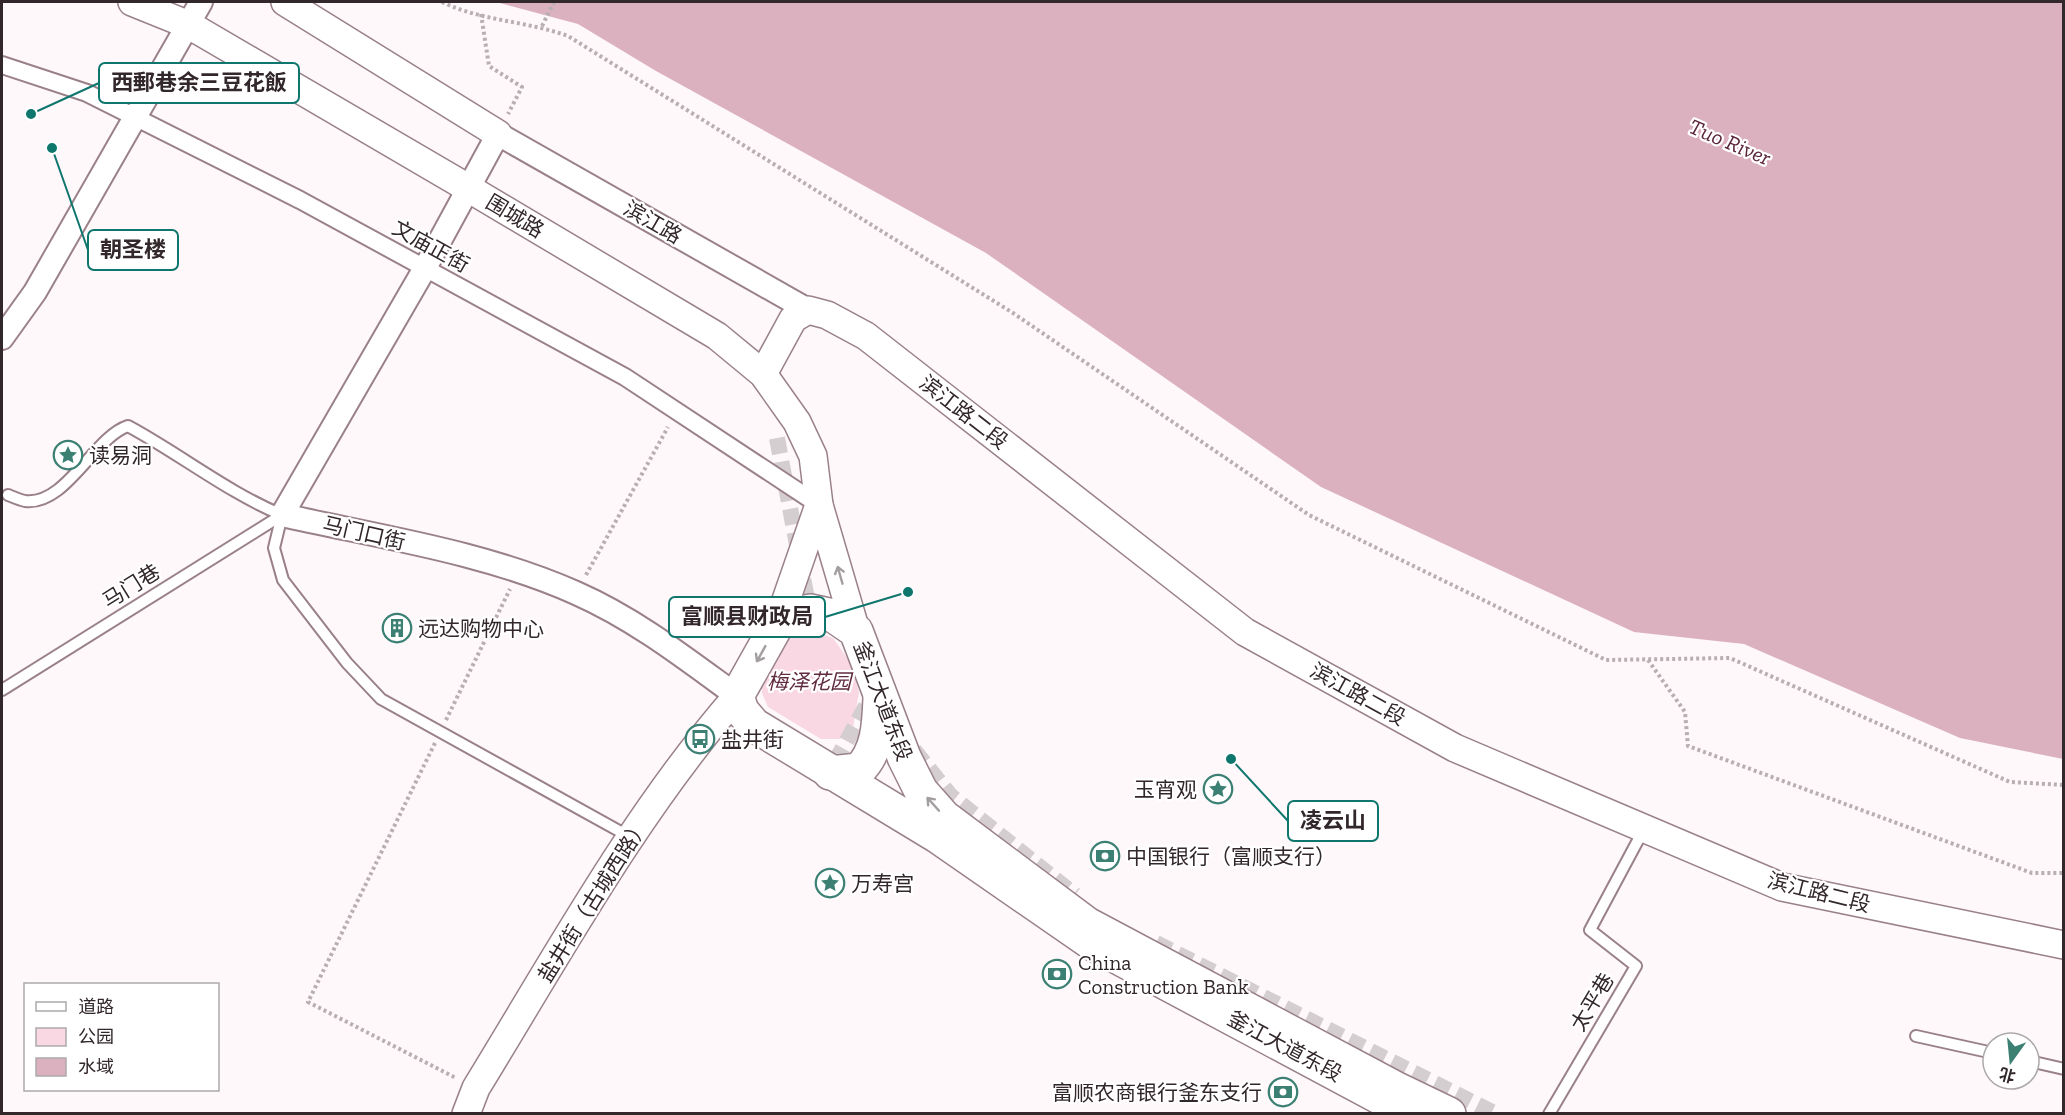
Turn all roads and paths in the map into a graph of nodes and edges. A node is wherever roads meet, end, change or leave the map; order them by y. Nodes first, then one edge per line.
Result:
1 (132, 2) edge
2 (201, 2) edge
3 (285, 2) edge
4 (442, 2) edge
5 (554, 2) edge
6 (481, 14) junction
7 (189, 26) junction
8 (542, 26) junction
9 (2, 65) edge
10 (136, 118) junction
11 (498, 134) junction
12 (468, 188) junction
13 (425, 268) junction
14 (808, 310) junction
15 (2, 338) edge
16 (763, 374) junction
17 (677, 410) junction
18 (8, 495) dead end
19 (819, 505) junction
20 (282, 515) junction
21 (518, 573) junction
22 (576, 593) junction
23 (778, 623) junction
24 (856, 631) junction
25 (1648, 659) junction
26 (2, 690) edge
27 (880, 690) junction
28 (737, 696) junction
29 (439, 734) junction
30 (830, 773) junction
31 (2064, 785) edge
32 (1644, 829) junction
33 (631, 838) junction
34 (2064, 873) edge
35 (2064, 945) edge
36 (1916, 1036) dead end
37 (1981, 1050) edge
38 (2041, 1064) edge
39 (2064, 1069) edge
40 (476, 1088) junction
41 (466, 1113) edge
42 (1408, 1113) edge
43 (1449, 1113) edge
44 (1548, 1113) edge

1 - 7 street, 围城路
2 - 7 street
3 - 11 street
4 - 6 path
5 - 8 path
6 - 8 path
6 - 11 path
7 - 10 street
7 - 12 street, 围城路
8 - 25 path
9 - 10 street, 文庙正街
10 - 13 street, 文庙正街
10 - 15 street
11 - 12 street
11 - 14 street, 滨江路
12 - 13 street
12 - 16 street, 围城路
13 - 17 street, 文庙正街
13 - 20 street
14 - 16 street
14 - 32 street, 滨江路二段
16 - 19 street, 围城路
17 - 19 street, 文庙正街
17 - 22 path
18 - 20 lane, 马门口街
19 - 23 street
24 -> 19 street, 围城路
20 - 21 street, 马门口街
20 - 26 lane, 马门巷
20 - 29 lane
21 - 22 street, 马门口街
21 - 29 path
22 - 28 street, 马门口街
23 - 24 main road, 釜江大道东段
23 -> 28 main road
24 - 27 main road, 釜江大道东段
25 - 31 path
25 - 34 path
27 - 30 main road
43 -> 27 main road, 釜江大道东段
28 - 30 main road, 釜江大道东段
28 - 33 street, 盐井街（古城西路）
29 - 33 lane
29 - 40 path
30 - 42 main road, 釜江大道东段
32 - 35 street, 滨江路二段
32 - 44 lane, 太平巷
33 - 40 street, 盐井街（古城西路）
36 - 37 lane
38 - 39 lane
40 - 41 street, 盐井街（古城西路）

